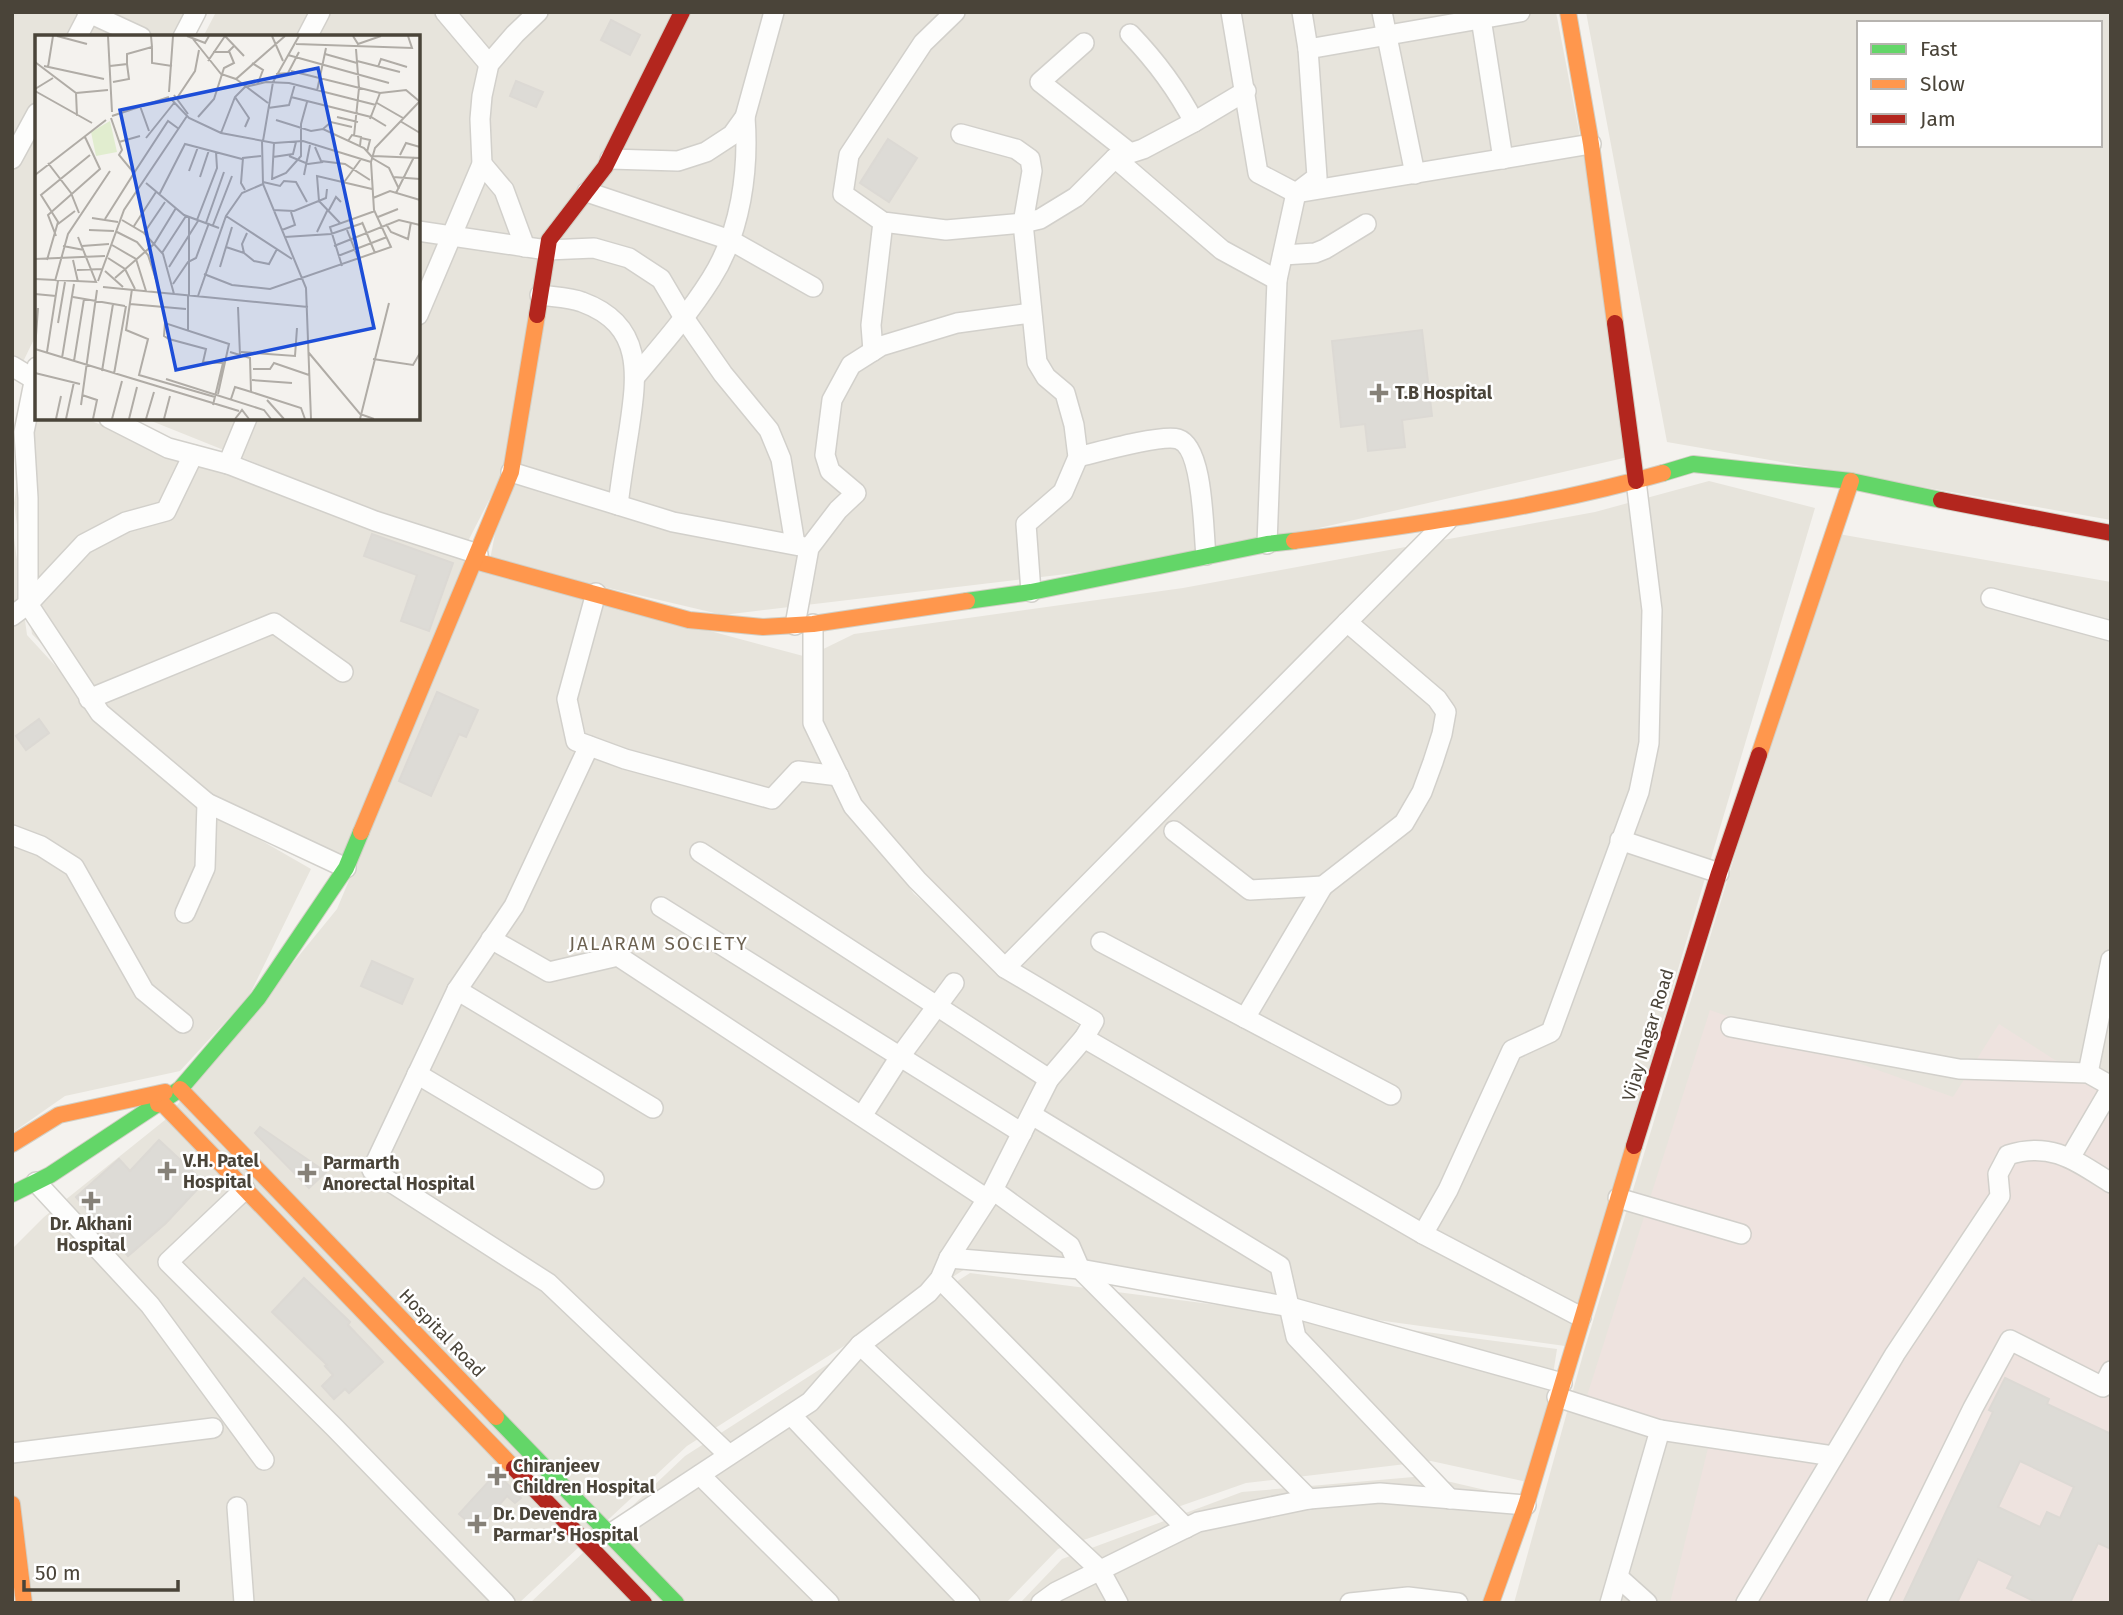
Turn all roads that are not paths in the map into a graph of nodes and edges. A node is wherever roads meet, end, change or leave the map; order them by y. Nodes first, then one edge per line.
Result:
1 (196, 12) edge
2 (320, 12) edge
3 (445, 12) edge
4 (538, 12) edge
5 (682, 12) edge
6 (774, 12) edge
7 (955, 12) edge
8 (1231, 12) edge
9 (1302, 12) edge
10 (1382, 12) edge
11 (1520, 12) edge
12 (1568, 12) edge
13 (89, 13) edge
14 (1480, 16) edge
15 (1130, 34) dead end
16 (78, 35) edge
17 (137, 35) edge
18 (184, 35) edge
19 (308, 35) edge
20 (1386, 36) junction
21 (1084, 43) dead end
22 (1308, 49) junction
23 (489, 64) junction
24 (1245, 91) junction
25 (35, 117) edge
26 (745, 117) junction
27 (1194, 122) junction
28 (961, 134) dead end
29 (1591, 144) junction
30 (1122, 156) junction
31 (12, 159) edge
32 (610, 159) junction
33 (1503, 159) junction
34 (482, 164) junction
35 (1415, 174) junction
36 (587, 191) junction
37 (1296, 193) junction
38 (883, 222) junction
39 (1023, 223) junction
40 (1366, 224) dead end
41 (420, 231) edge
42 (452, 236) junction
43 (730, 240) junction
44 (525, 247) junction
45 (547, 250) junction
46 (1283, 255) junction
47 (1277, 280) junction
48 (813, 287) dead end
49 (540, 295) junction
50 (420, 310) edge
51 (1031, 313) junction
52 (684, 318) junction
53 (873, 352) junction
54 (12, 366) edge
55 (35, 376) edge
56 (635, 377) junction
57 (35, 381) edge
58 (113, 420) edge
59 (246, 420) edge
60 (193, 455) junction
61 (1078, 457) junction
62 (228, 464) junction
63 (511, 472) junction
64 (1636, 481) junction
65 (1851, 481) junction
66 (20, 493) edge
67 (618, 505) junction
68 (1447, 521) junction
69 (2111, 533) edge
70 (1268, 544) junction
71 (802, 546) junction
72 (1206, 555) junction
73 (477, 558) junction
74 (1031, 592) junction
75 (596, 593) junction
76 (1991, 598) dead end
77 (28, 604) junction
78 (12, 616) edge
79 (1347, 622) junction
80 (804, 624) junction
81 (2111, 631) edge
82 (343, 672) dead end
83 (89, 699) junction
84 (589, 746) junction
85 (839, 776) junction
86 (207, 803) junction
87 (1174, 831) dead end
88 (12, 835) edge
89 (1620, 839) junction
90 (700, 852) dead end
91 (346, 868) junction
92 (1718, 873) junction
93 (1323, 886) junction
94 (661, 907) dead end
95 (185, 913) dead end
96 (491, 939) junction
97 (1101, 942) dead end
98 (2111, 960) edge
99 (1005, 968) junction
100 (954, 983) dead end
101 (457, 990) junction
102 (937, 1006) junction
103 (1245, 1018) junction
104 (183, 1023) dead end
105 (1731, 1027) dead end
106 (1084, 1038) junction
107 (901, 1055) junction
108 (2088, 1073) junction
109 (417, 1074) junction
110 (1049, 1079) junction
111 (2111, 1087) edge
112 (180, 1089) junction
113 (1391, 1095) dead end
114 (158, 1104) junction
115 (653, 1108) dead end
116 (1032, 1115) junction
117 (862, 1116) junction
118 (1022, 1133) junction
119 (12, 1144) edge
120 (2070, 1158) junction
121 (594, 1179) dead end
122 (36, 1182) junction
123 (2111, 1183) edge
124 (245, 1189) junction
125 (12, 1194) edge
126 (990, 1194) junction
127 (1618, 1198) junction
128 (1423, 1234) junction
129 (1741, 1234) dead end
130 (948, 1258) junction
131 (1080, 1269) junction
132 (940, 1279) junction
133 (1290, 1307) junction
134 (1581, 1317) junction
135 (860, 1345) junction
136 (2111, 1371) edge
137 (1560, 1390) junction
138 (791, 1415) junction
139 (213, 1428) dead end
140 (1660, 1430) junction
141 (12, 1453) edge
142 (729, 1455) junction
143 (1833, 1456) junction
144 (264, 1460) dead end
145 (700, 1475) junction
146 (1309, 1499) junction
147 (1450, 1499) junction
148 (12, 1504) edge
149 (1526, 1505) junction
150 (237, 1507) dead end
151 (1186, 1528) junction
152 (610, 1534) junction
153 (1100, 1570) junction
154 (1618, 1577) junction
155 (24, 1603) edge
156 (244, 1603) edge
157 (505, 1603) edge
158 (644, 1603) edge
159 (676, 1603) edge
160 (829, 1603) edge
161 (970, 1603) edge
162 (1041, 1603) edge
163 (1118, 1603) edge
164 (1350, 1603) edge
165 (1458, 1603) edge
166 (1491, 1603) edge
167 (1610, 1603) edge
168 (1647, 1603) edge
169 (1746, 1603) edge
170 (1877, 1603) edge

1 - 18 street
2 - 19 street
3 - 23 street
4 - 23 street
5 - 32 street
6 - 26 street
7 - 38 street
8 - 24 street
9 - 22 street
10 - 20 street
11 - 14 street
12 - 29 street
13 - 16 street
13 - 17 street
14 - 20 street
14 - 33 street
15 - 27 street
20 - 22 street
20 - 35 street
21 - 30 street
22 - 37 street
23 - 34 street
24 - 27 street
24 - 37 street
25 - 31 street
26 - 32 street
26 - 43 street
27 - 30 street
28 - 39 street
29 - 33 street
29 - 64 street
30 - 39 street
30 - 47 street
32 - 36 street
33 - 35 street
34 - 42 street
34 - 44 street
35 - 37 street
36 - 43 street
36 - 45 street
37 - 46 street
38 - 39 street
38 - 53 street
39 - 51 street
40 - 46 street
41 - 42 street
42 - 44 street
42 - 50 street
43 - 48 street
43 - 52 street
44 - 45 street
45 - 49 street
45 - 52 street
46 - 47 street
47 - 70 street
49 - 56 street
49 - 63 street
51 - 53 street
51 - 61 street
52 - 56 street
52 - 71 street
53 - 71 street
54 - 55 street
56 - 67 street
57 - 66 street
58 - 60 street
59 - 62 street
60 - 62 street
60 - 77 street
61 - 72 street
61 - 74 street
62 - 73 street
63 - 67 street
63 - 73 street
64 - 65 street
64 - 68 street
64 - 89 street
65 - 69 street
65 - 92 street, Vijay Nagar Road
66 - 77 street
67 - 71 street
68 - 70 street
68 - 79 street
70 - 72 street
71 - 80 street
72 - 74 street
73 - 75 street
73 - 91 street
74 - 80 street
75 - 80 street
75 - 84 street
76 - 81 street
77 - 78 street
77 - 83 street
79 - 93 street
79 - 99 street
80 - 85 street
82 - 83 street
83 - 86 street
84 - 85 street
84 - 96 street
85 - 99 street
86 - 91 street
86 - 95 street
87 - 93 street
88 - 104 street
89 - 92 street
89 - 128 street
90 - 102 street
91 - 112 street
92 - 127 street, Vijay Nagar Road
93 - 103 street
94 - 107 street
96 - 101 street
96 - 117 street
97 - 103 street
98 - 108 street
99 - 106 street
100 - 102 street
101 - 109 street
101 - 115 street
102 - 107 street
102 - 110 street
103 - 113 street
105 - 108 street
106 - 110 street
106 - 128 street
107 - 117 street
107 - 118 street
108 - 111 street
109 - 121 street
109 - 142 street
110 - 116 street
111 - 120 street
112 - 114 street
112 - 119 street
112 - 152 street, Hospital Road
114 - 122 street
114 - 124 street
116 - 118 street
116 - 133 street
117 - 126 street
118 - 126 street
120 - 123 street
120 - 143 street
122 - 125 street
122 - 144 street
124 - 157 street
124 - 158 street
126 - 130 street
126 - 131 street
127 - 129 street
127 - 134 street, Vijay Nagar Road
128 - 134 street
130 - 131 street
130 - 132 street
131 - 133 street
131 - 146 street
132 - 135 street
132 - 151 street
133 - 137 street
133 - 147 street
134 - 137 street, Vijay Nagar Road
135 - 138 street
135 - 153 street
136 - 170 street
137 - 140 street
137 - 149 street, Vijay Nagar Road
138 - 142 street
138 - 161 street
139 - 141 street
140 - 143 street
140 - 154 street
142 - 145 street
143 - 169 street
145 - 152 street
145 - 160 street
146 - 147 street
146 - 151 street
147 - 149 street
148 - 155 street
149 - 166 street, Vijay Nagar Road
150 - 156 street
151 - 153 street
152 - 159 street, Hospital Road
153 - 162 street
153 - 163 street
154 - 167 street
154 - 168 street
164 - 165 street

